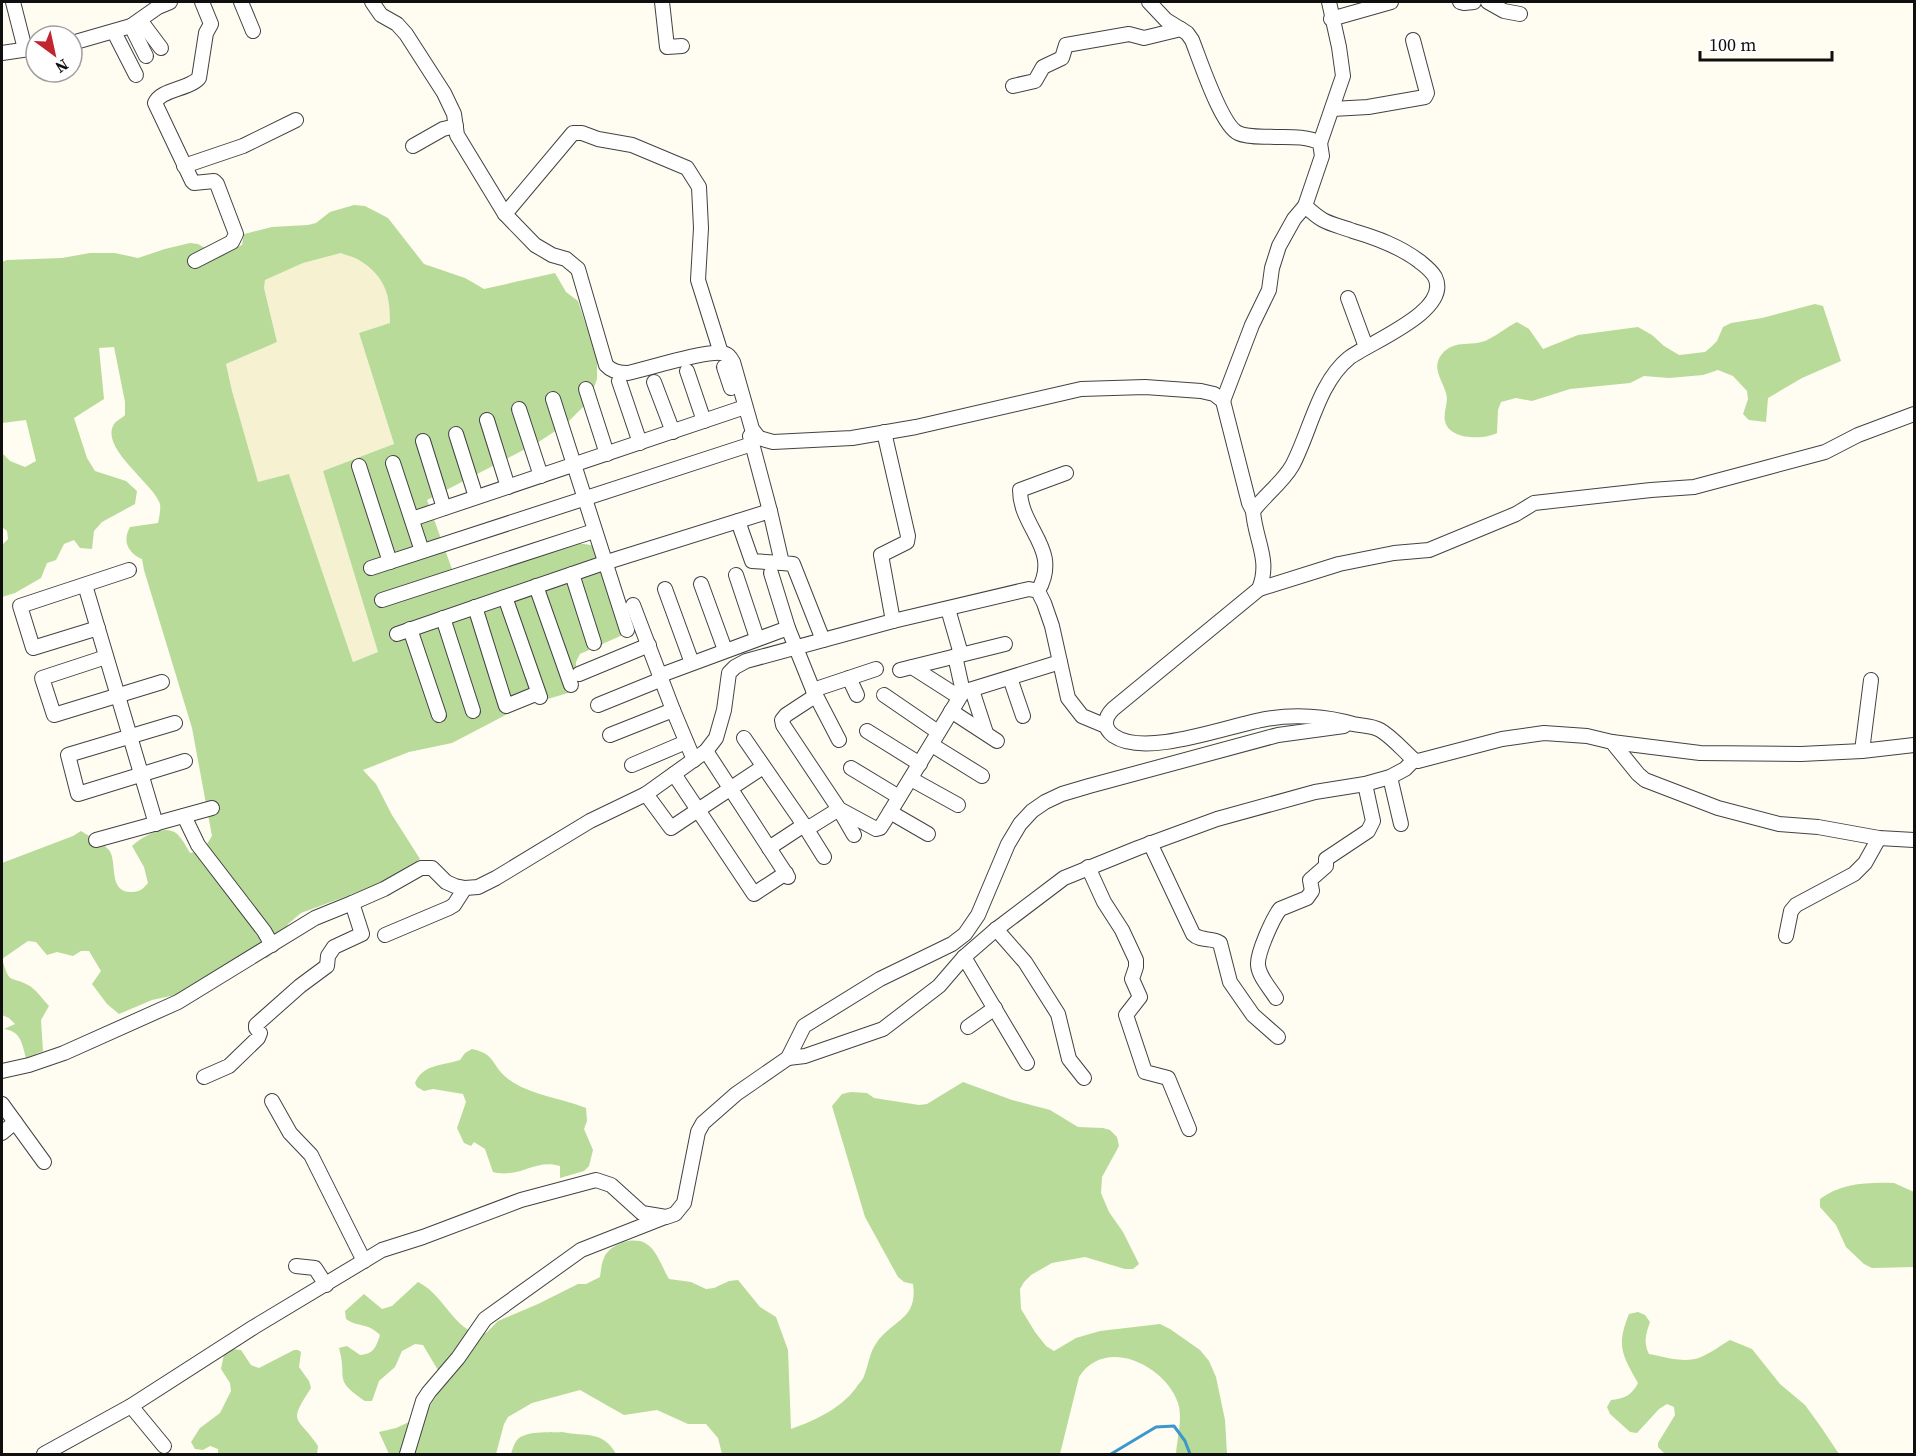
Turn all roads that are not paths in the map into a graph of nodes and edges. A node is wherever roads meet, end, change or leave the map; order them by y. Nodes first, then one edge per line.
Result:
1 (13, 2) edge
2 (141, 2) edge
3 (170, 2) edge
4 (202, 2) edge
5 (241, 2) edge
6 (372, 2) edge
7 (662, 2) edge
8 (1149, 2) edge
9 (1329, 2) edge
10 (1391, 2) edge
11 (1460, 2) edge
12 (1474, 2) edge
13 (1488, 2) edge
14 (1520, 14) dead end
15 (1332, 19) junction
16 (140, 20) junction
17 (1181, 29) junction
18 (24, 31) edge
19 (253, 31) dead end
20 (114, 32) junction
21 (84, 40) edge
22 (1413, 40) dead end
23 (682, 46) dead end
24 (162, 48) dead end
25 (24, 50) edge
26 (2, 53) edge
27 (146, 56) dead end
28 (136, 75) dead end
29 (1013, 86) dead end
30 (1332, 109) junction
31 (296, 120) dead end
32 (456, 126) junction
33 (1320, 143) junction
34 (413, 146) dead end
35 (184, 166) junction
36 (1305, 206) junction
37 (505, 214) junction
38 (195, 261) dead end
39 (1348, 298) dead end
40 (1365, 347) junction
41 (722, 360) junction
42 (687, 371) dead end
43 (619, 381) dead end
44 (654, 382) dead end
45 (586, 389) dead end
46 (552, 399) dead end
47 (1223, 401) junction
48 (742, 408) junction
49 (519, 410) dead end
50 (1914, 414) edge
51 (487, 420) dead end
52 (704, 421) junction
53 (673, 432) junction
54 (884, 432) junction
55 (456, 434) dead end
56 (423, 441) dead end
57 (640, 443) junction
58 (752, 444) junction
59 (607, 454) junction
60 (393, 463) dead end
61 (574, 465) junction
62 (359, 466) dead end
63 (1066, 473) dead end
64 (541, 476) junction
65 (508, 487) junction
66 (476, 497) junction
67 (584, 498) junction
68 (444, 508) junction
69 (770, 511) junction
70 (1253, 511) junction
71 (412, 519) junction
72 (738, 521) junction
73 (594, 531) junction
74 (422, 551) junction
75 (390, 562) junction
76 (604, 563) junction
77 (782, 563) junction
78 (371, 568) dead end
79 (129, 570) dead end
80 (771, 573) dead end
81 (572, 574) junction
82 (736, 575) dead end
83 (700, 584) dead end
84 (85, 585) junction
85 (536, 586) junction
86 (665, 589) dead end
87 (1259, 589) junction
88 (1038, 591) junction
89 (505, 597) junction
90 (382, 600) dead end
91 (633, 605) dead end
92 (475, 607) junction
93 (948, 609) junction
94 (443, 618) junction
95 (893, 621) junction
96 (98, 628) junction
97 (788, 628) junction
98 (627, 630) dead end
99 (757, 638) junction
100 (823, 640) junction
101 (594, 643) dead end
102 (1005, 644) dead end
103 (649, 645) junction
104 (796, 647) junction
105 (725, 650) junction
106 (958, 655) junction
107 (106, 657) junction
108 (1060, 662) junction
109 (692, 663) junction
110 (876, 669) dead end
111 (662, 677) junction
112 (849, 678) junction
113 (1010, 678) junction
114 (1871, 680) dead end
115 (162, 682) dead end
116 (814, 693) junction
117 (965, 693) junction
118 (118, 695) junction
119 (857, 695) dead end
120 (884, 695) dead end
121 (598, 705) dead end
122 (673, 710) junction
123 (472, 711) dead end
124 (951, 711) junction
125 (439, 715) dead end
126 (1023, 716) dead end
127 (175, 723) dead end
128 (1355, 724) junction
129 (1106, 726) junction
130 (867, 731) dead end
131 (938, 732) junction
132 (610, 735) dead end
133 (130, 737) junction
134 (744, 738) dead end
135 (839, 740) dead end
136 (686, 742) junction
137 (1612, 742) junction
138 (932, 745) junction
139 (1914, 745) edge
140 (706, 751) junction
141 (1862, 751) junction
142 (694, 760) junction
143 (1414, 760) junction
144 (184, 761) dead end
145 (920, 764) junction
146 (632, 765) dead end
147 (764, 767) junction
148 (851, 768) dead end
149 (674, 774) junction
150 (141, 775) junction
151 (982, 776) dead end
152 (1390, 777) junction
153 (911, 779) junction
154 (1365, 784) junction
155 (729, 788) junction
156 (646, 794) junction
157 (899, 797) junction
158 (958, 805) dead end
159 (212, 808) dead end
160 (839, 809) junction
161 (698, 810) junction
162 (890, 812) junction
163 (184, 816) junction
164 (156, 824) junction
165 (1401, 824) dead end
166 (804, 825) junction
167 (928, 834) dead end
168 (854, 835) dead end
169 (1879, 838) junction
170 (96, 840) dead end
171 (1914, 840) edge
172 (1150, 843) junction
173 (769, 848) junction
174 (824, 857) dead end
175 (1088, 867) junction
176 (465, 888) junction
177 (352, 903) junction
178 (996, 929) junction
179 (385, 935) dead end
180 (1786, 936) dead end
181 (272, 945) junction
182 (964, 957) junction
183 (1276, 998) dead end
184 (995, 1008) junction
185 (908, 1022) dead end
186 (968, 1027) dead end
187 (884, 1032) junction
188 (1278, 1037) dead end
189 (788, 1058) junction
190 (1027, 1063) dead end
191 (2, 1071) edge
192 (204, 1077) dead end
193 (1084, 1078) dead end
194 (272, 1101) dead end
195 (2, 1104) edge
196 (15, 1122) junction
197 (1189, 1129) dead end
198 (2, 1133) edge
199 (44, 1162) dead end
200 (666, 1216) junction
201 (364, 1261) junction
202 (296, 1266) dead end
203 (326, 1285) junction
204 (131, 1406) junction
205 (164, 1446) dead end
206 (44, 1455) edge
207 (407, 1455) edge

1 - 18 street
2 - 16 street
3 - 16 street
4 - 35 street
5 - 19 street
6 - 32 street
7 - 23 street
8 - 17 street
9 - 15 street
10 - 15 street
11 - 12 street
13 - 14 street
15 - 30 street
16 - 20 street
16 - 24 street
16 - 27 street
17 - 29 street
17 - 33 street
20 - 21 street
20 - 28 street
22 - 30 street
25 - 26 street
30 - 33 street
31 - 35 street
32 - 34 street
32 - 37 street
33 - 36 street
35 - 38 street
36 - 40 street
36 - 47 street
37 - 41 street
37 - 41 street
39 - 40 street
40 - 70 street
41 - 48 street
42 - 52 street
43 - 57 street
44 - 53 street
45 - 59 street
46 - 61 street
47 - 54 street
47 - 70 street
48 - 52 street
48 - 54 street
48 - 58 street
49 - 64 street
50 - 87 street
51 - 65 street
52 - 53 street
53 - 57 street
54 - 95 street
55 - 66 street
56 - 68 street
57 - 59 street
58 - 67 street
58 - 69 street
59 - 61 street
60 - 71 street
61 - 64 street
61 - 67 street
62 - 75 street
63 - 88 street
64 - 65 street
65 - 66 street
66 - 68 street
67 - 73 street
67 - 74 street
68 - 71 street
69 - 72 street
69 - 77 street
70 - 87 street
71 - 74 street
72 - 76 street
72 - 77 street
73 - 76 street
73 - 90 street
74 - 75 street
75 - 78 street
76 - 81 street
76 - 98 street
77 - 100 street
79 - 84 street
80 - 97 street
81 - 85 street
81 - 101 street
82 - 99 street
83 - 105 street
84 - 96 street
84 - 96 street
85 - 89 street
85 - 103 street
86 - 109 street
87 - 129 street
88 - 93 street
88 - 108 street
89 - 92 street
89 - 92 street
91 - 103 street
92 - 94 street
93 - 95 street
93 - 106 street
94 - 123 street
94 - 125 street
95 - 100 street
96 - 107 street
97 - 99 street
97 - 104 street
99 - 105 street
100 - 104 street
102 - 106 street
103 - 111 street
104 - 116 street
104 - 140 street
105 - 109 street
106 - 117 street
106 - 117 street
107 - 118 street
107 - 118 street
108 - 113 street
108 - 129 street
109 - 111 street
110 - 112 street
111 - 121 street
111 - 122 street
112 - 116 street
112 - 119 street
113 - 117 street
113 - 126 street
114 - 141 street
115 - 118 street
116 - 135 street
116 - 160 street
117 - 124 street
117 - 124 street
118 - 133 street
120 - 131 street
122 - 132 street
122 - 136 street
124 - 131 street
127 - 133 street
128 - 129 street
128 - 143 street
128 - 189 street
130 - 145 street
131 - 138 street
133 - 150 street
133 - 150 street
134 - 147 street
136 - 142 street
136 - 146 street
137 - 141 street
137 - 143 street
137 - 169 street
138 - 145 street
138 - 151 street
139 - 141 street
140 - 142 street
140 - 155 street
142 - 149 street
143 - 152 street
144 - 150 street
145 - 153 street
147 - 155 street
147 - 166 street
148 - 157 street
149 - 156 street
149 - 161 street
150 - 164 street
152 - 154 street
152 - 165 street
153 - 157 street
153 - 158 street
154 - 172 street
154 - 183 street
155 - 161 street
155 - 173 street
156 - 161 street
156 - 176 street
157 - 162 street
159 - 163 street
160 - 162 street
160 - 166 street
160 - 168 street
161 - 173 street
162 - 167 street
163 - 164 street
163 - 181 street
164 - 170 street
166 - 173 street
166 - 174 street
169 - 171 street
169 - 180 street
172 - 175 street
172 - 188 street
175 - 178 street
175 - 197 street
176 - 177 street
176 - 179 street
177 - 181 street
177 - 192 street
178 - 182 street
178 - 193 street
181 - 191 street
182 - 184 street
182 - 187 street
184 - 186 street
184 - 190 street
185 - 187 street
187 - 189 street
189 - 200 street
194 - 201 street
195 - 196 street
196 - 198 street
196 - 199 street
200 - 201 street
200 - 207 street
201 - 203 street
202 - 203 street
203 - 204 street
204 - 205 street
204 - 206 street

